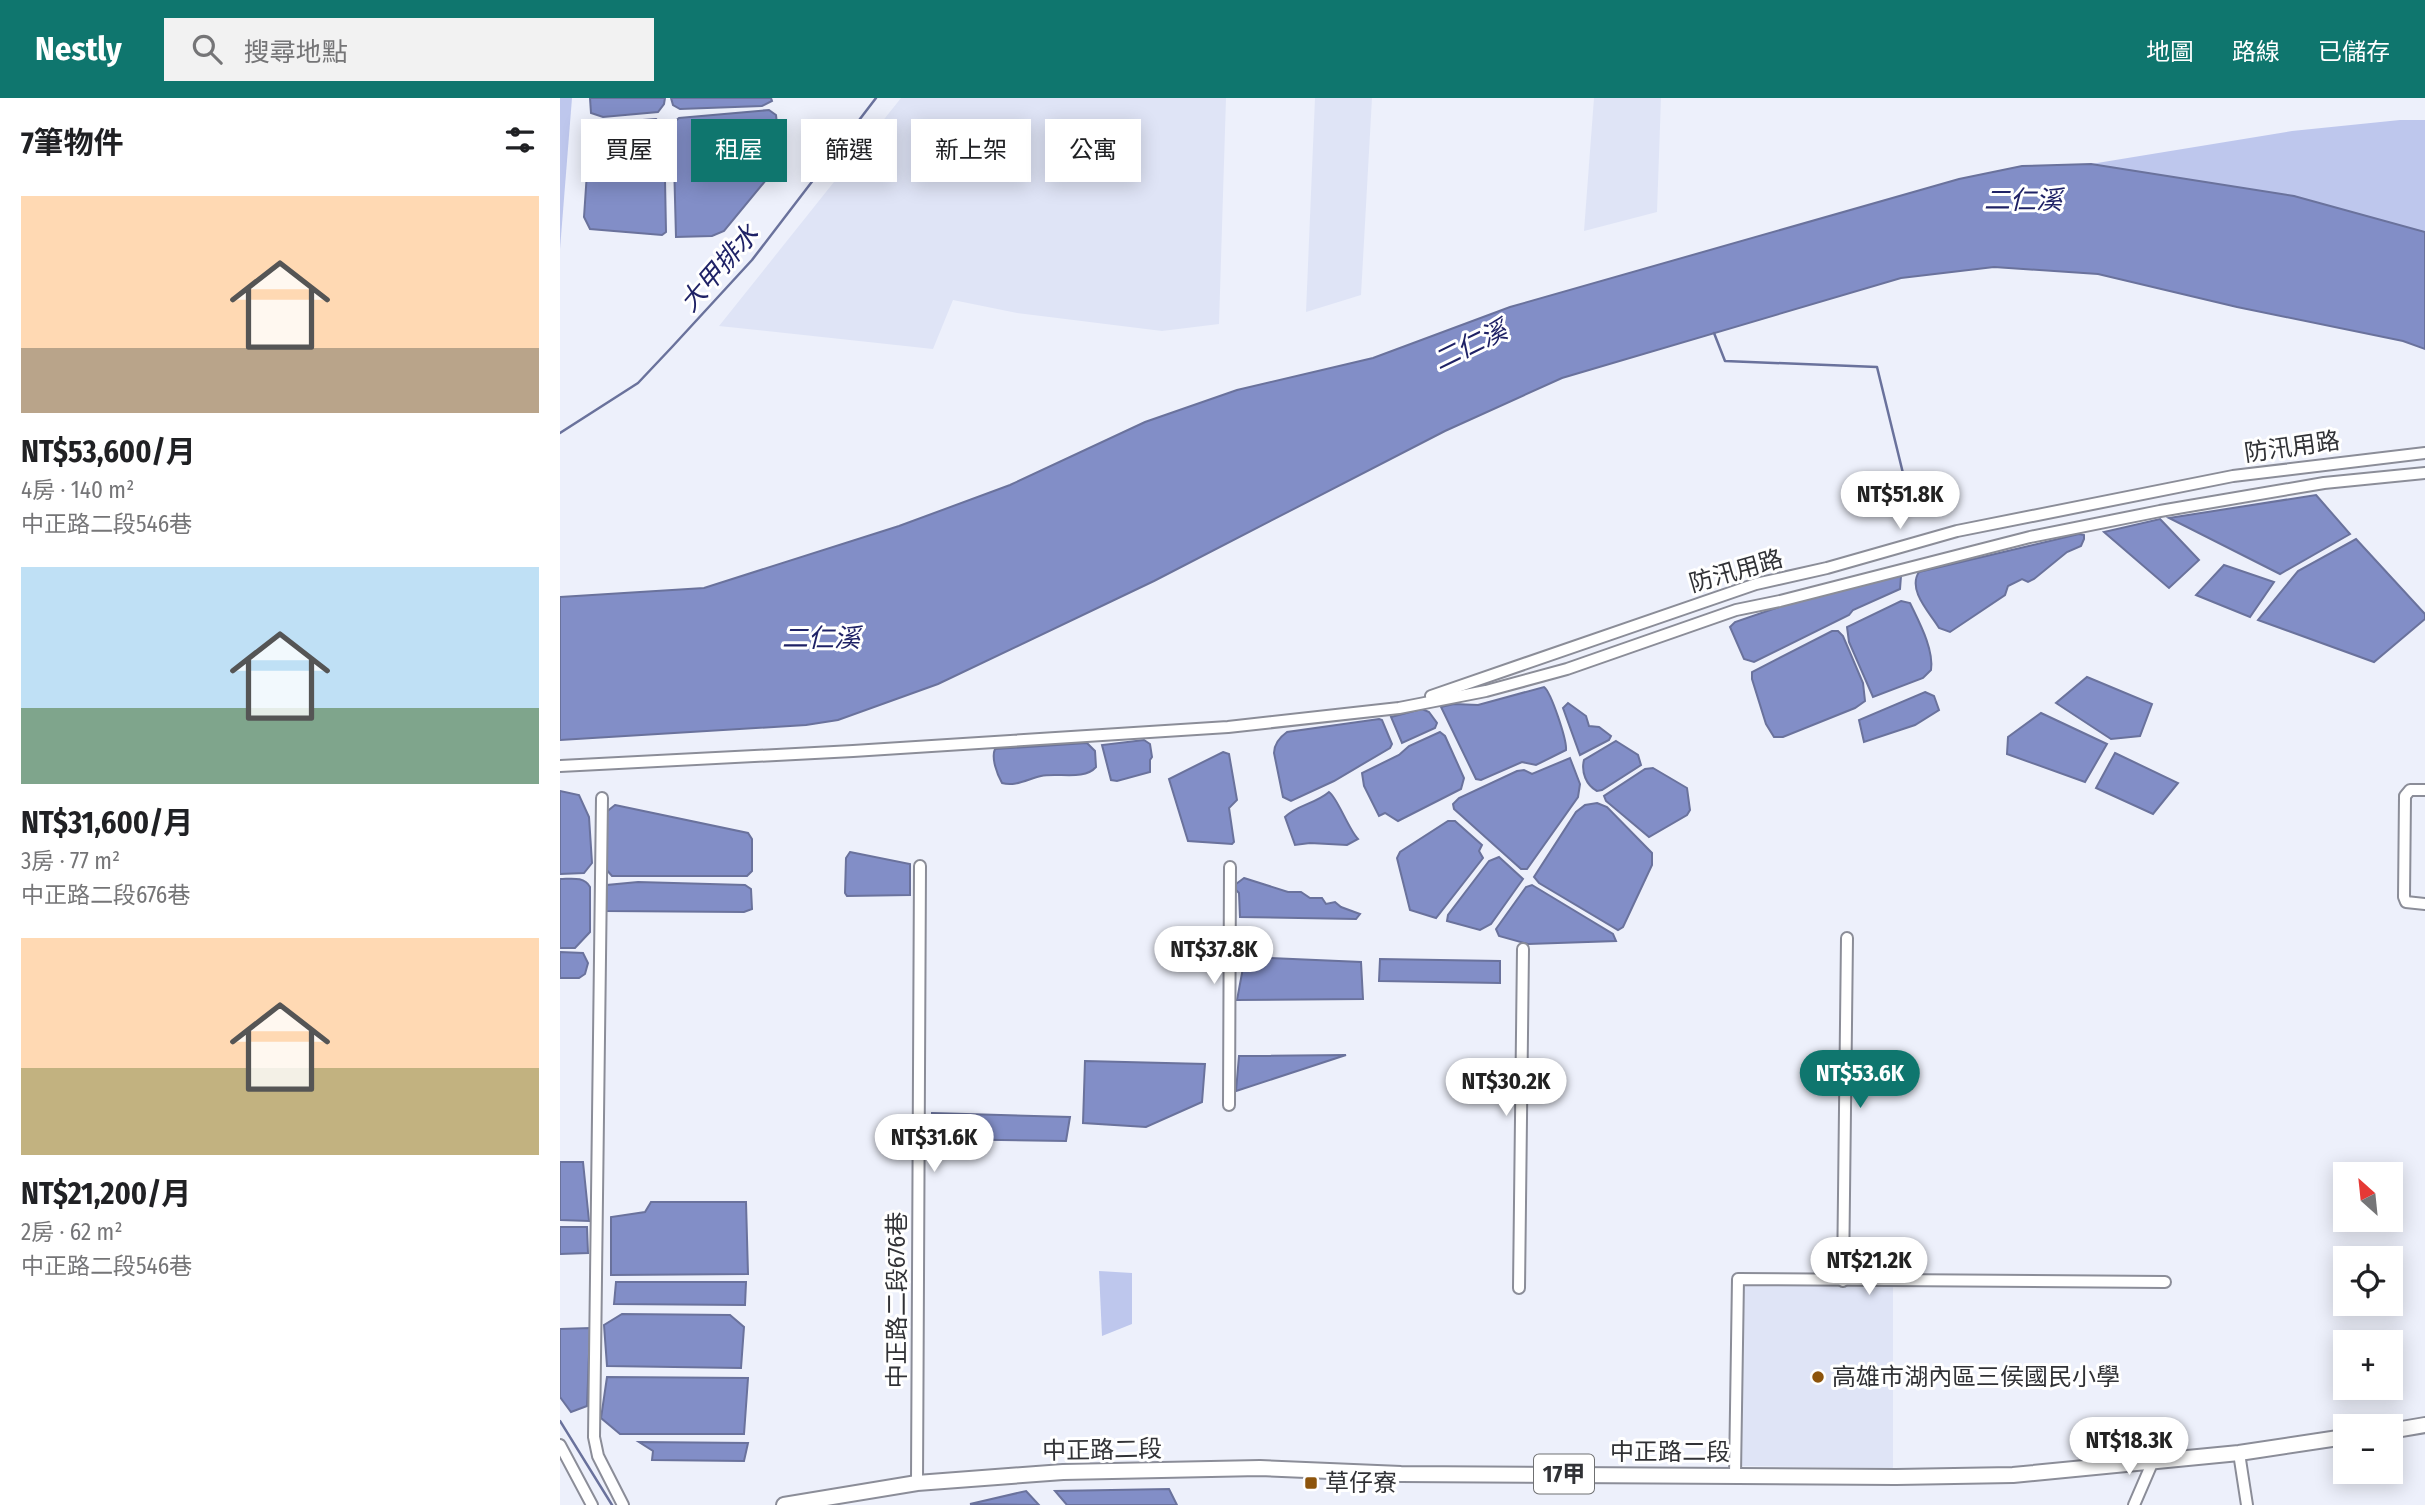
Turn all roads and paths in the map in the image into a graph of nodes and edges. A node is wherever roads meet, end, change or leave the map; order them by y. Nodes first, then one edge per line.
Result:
1 (2425, 453) edge
2 (2425, 473) edge
3 (1399, 708) junction
4 (560, 766) edge
5 (2425, 790) edge
6 (602, 799) dead end
7 (920, 866) dead end
8 (1230, 867) dead end
9 (2425, 904) edge
10 (1847, 938) dead end
11 (1523, 949) dead end
12 (1229, 1105) dead end
13 (1843, 1281) junction
14 (2165, 1282) dead end
15 (1519, 1288) dead end
16 (2425, 1426) edge
17 (2403, 1429) edge
18 (2333, 1439) edge
19 (560, 1445) edge
20 (2239, 1453) junction
21 (2153, 1461) junction
22 (1735, 1474) junction
23 (918, 1483) junction
24 (592, 1505) edge
25 (623, 1505) edge
26 (784, 1505) edge
27 (2134, 1505) edge
28 (2247, 1505) edge

1 - 3 street, 防汛用路
2 - 3 street
3 - 4 street
5 - 9 street
6 - 25 street
7 - 23 street, 中正路二段676巷
8 - 12 street
10 - 13 street
11 - 15 street
13 - 14 street
13 - 22 street
16 - 17 main road
18 - 20 main road, 中正路二段 / 17甲
19 - 24 street
20 - 21 main road, 中正路二段 / 17甲
20 - 28 street
21 - 22 main road, 中正路二段 / 17甲
21 - 27 street
22 - 23 main road, 中正路二段 / 17甲
23 - 26 main road, 中正路二段 / 17甲

